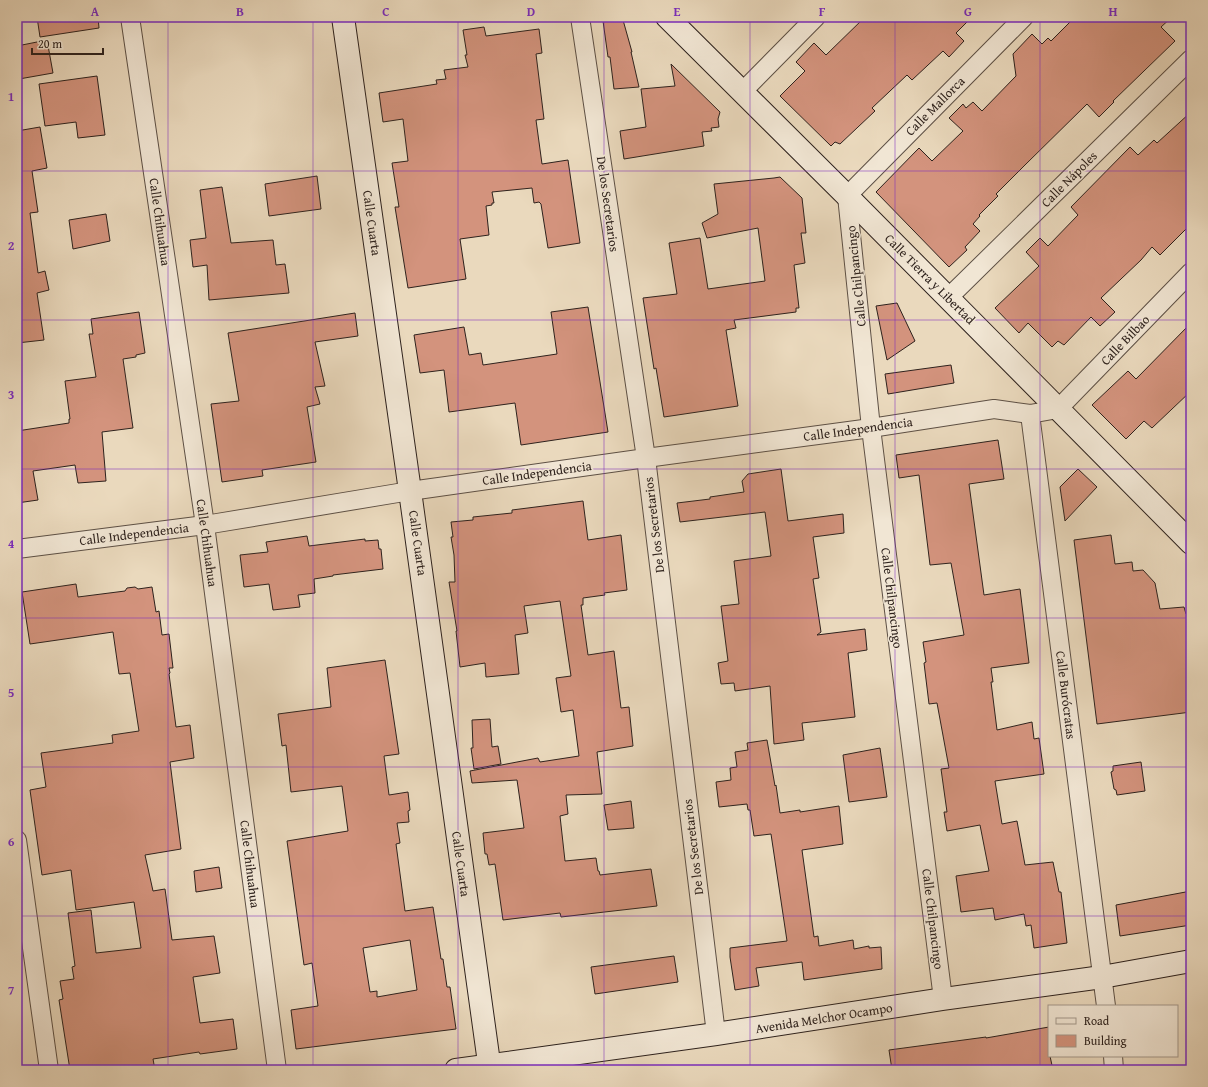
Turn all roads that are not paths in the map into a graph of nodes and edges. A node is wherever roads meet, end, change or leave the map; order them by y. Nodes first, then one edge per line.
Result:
1 (130, 17) edge
2 (343, 17) edge
3 (580, 17) edge
4 (667, 17) edge
5 (816, 17) edge
6 (1024, 17) edge
7 (1191, 59) edge
8 (743, 91) junction
9 (847, 196) junction
10 (1191, 272) edge
11 (948, 298) junction
12 (1058, 409) junction
13 (1030, 414) junction
14 (871, 428) junction
15 (646, 458) junction
16 (410, 491) junction
17 (205, 524) junction
18 (1191, 543) edge
19 (17, 549) edge
20 (17, 840) edge
21 (1191, 961) edge
22 (1102, 977) junction
23 (943, 1000) junction
24 (1106, 1005) edge
25 (716, 1034) junction
26 (1112, 1057) edge
27 (489, 1068) edge
28 (49, 1070) edge
29 (277, 1070) edge
30 (456, 1070) edge
31 (1114, 1070) edge

1 - 17 street, Calle Chihuahua
2 - 16 street, Calle Cuarta
3 - 15 street, De los Secretarios
4 - 8 street, Calle Tierra y Libertad
5 - 8 street
6 - 9 street, Calle Mallorca
7 - 11 street, Calle Nápoles
8 - 9 street, Calle Tierra y Libertad
9 - 11 street, Calle Tierra y Libertad
9 - 14 street, Calle Chilpancingo
10 - 12 street, Calle Bilbao
11 - 12 street, Calle Tierra y Libertad
12 - 13 street, Calle Independencia
12 - 18 street, Calle Tierra y Libertad
13 - 14 street, Calle Independencia
13 - 22 street, Calle Burócratas
14 - 15 street, Calle Independencia
14 - 23 street, Calle Chilpancingo
15 - 16 street, Calle Independencia
15 - 25 street, De los Secretarios
16 - 17 street, Calle Independencia
16 - 27 street, Calle Cuarta
17 - 19 street, Calle Independencia
17 - 29 street, Calle Chihuahua
20 - 28 street
21 - 22 street, Avenida Melchor Ocampo
22 - 23 street, Avenida Melchor Ocampo
22 - 24 street, Calle Burócratas
23 - 25 street, Avenida Melchor Ocampo
25 - 27 street, Avenida Melchor Ocampo
26 - 31 street
27 - 30 street, Avenida Melchor Ocampo

